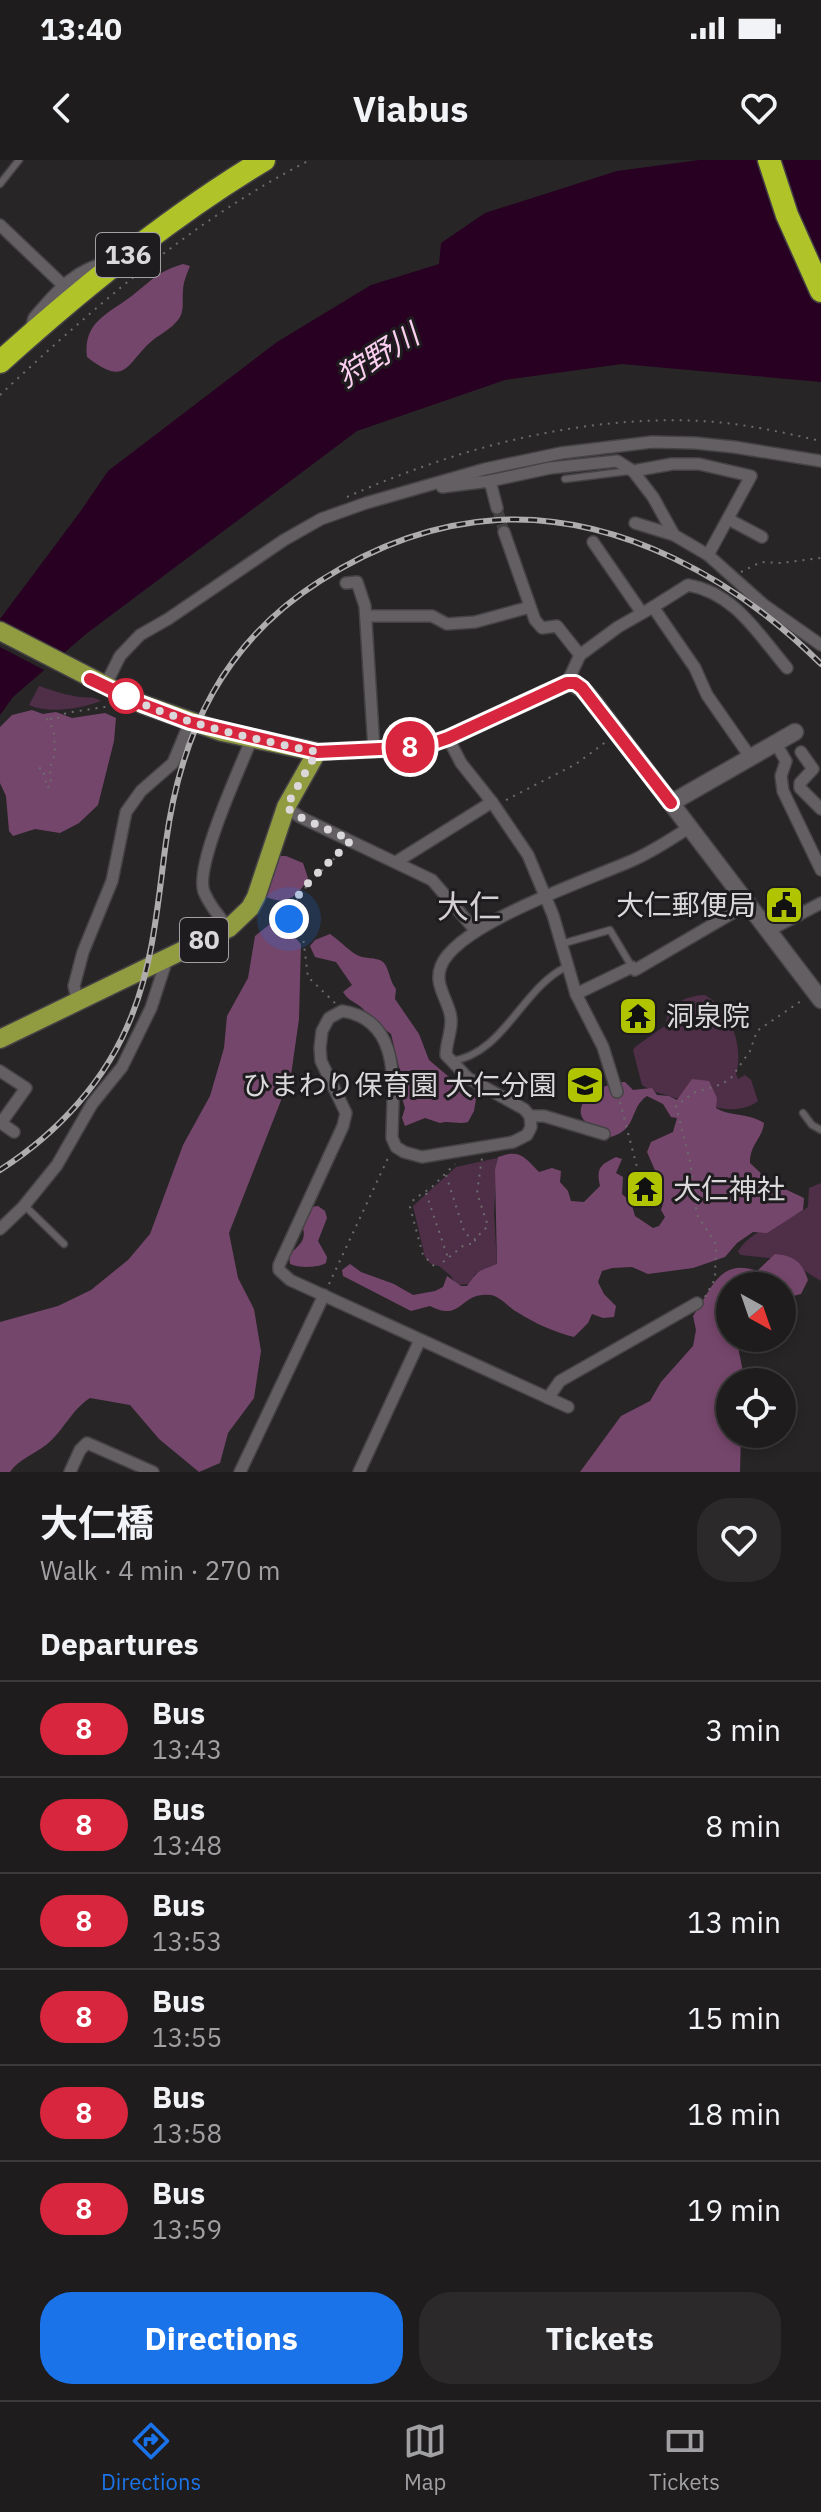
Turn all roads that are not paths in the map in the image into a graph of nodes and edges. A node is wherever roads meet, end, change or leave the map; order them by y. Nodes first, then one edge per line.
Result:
1 (19, 160) edge
2 (264, 160) edge
3 (769, 160) edge
4 (0, 184) edge
5 (0, 225) edge
6 (121, 260) junction
7 (63, 285) junction
8 (821, 291) edge
9 (28, 337) junction
10 (0, 362) edge
11 (821, 461) edge
12 (633, 471) junction
13 (565, 479) dead end
14 (490, 481) junction
15 (426, 486) junction
16 (497, 508) tunnel mouth
17 (728, 519) junction
18 (635, 523) dead end
19 (504, 532) tunnel mouth
20 (674, 535) junction
21 (762, 537) dead end
22 (593, 542) dead end
23 (708, 555) junction
24 (346, 583) dead end
25 (530, 607) junction
26 (648, 610) junction
27 (366, 616) junction
28 (0, 631) edge
29 (821, 645) edge
30 (580, 655) junction
31 (787, 668) dead end
32 (98, 682) junction
33 (567, 683) junction
34 (190, 722) junction
35 (795, 732) dead end
36 (252, 738) junction
37 (448, 738) junction
38 (776, 744) junction
39 (374, 749) junction
40 (317, 752) junction
41 (801, 752) dead end
42 (751, 758) junction
43 (671, 803) junction
44 (493, 804) junction
45 (286, 807) junction
46 (821, 809) edge
47 (690, 827) junction
48 (396, 862) junction
49 (821, 870) edge
50 (545, 897) junction
51 (821, 903) edge
52 (748, 904) junction
53 (229, 928) junction
54 (475, 930) junction
55 (768, 931) junction
56 (561, 944) junction
57 (167, 958) junction
58 (566, 967) junction
59 (632, 967) junction
60 (576, 994) junction
61 (818, 995) edge
62 (78, 1003) junction
63 (0, 1039) edge
64 (450, 1061) junction
65 (0, 1071) edge
66 (617, 1092) dead end
67 (803, 1113) dead end
68 (530, 1116) junction
69 (821, 1130) edge
70 (14, 1132) dead end
71 (604, 1134) dead end
72 (24, 1205) junction
73 (0, 1229) edge
74 (64, 1244) dead end
75 (324, 1295) junction
76 (697, 1303) road end
77 (420, 1340) junction
78 (548, 1398) junction
79 (568, 1407) dead end
80 (70, 1472) edge
81 (153, 1472) edge
82 (240, 1472) edge
83 (359, 1472) edge

1 - 4 lane
2 - 6 highway, 136
3 - 8 highway
5 - 7 street
6 - 7 street
6 - 9 highway, 136
7 - 9 street
9 - 10 highway, 136
11 - 15 street
12 - 13 lane
12 - 14 street
12 - 17 street
12 - 20 street
14 - 15 street
14 - 16 street
15 - 32 street
17 - 21 street
17 - 23 street
18 - 20 street
19 - 25 street
20 - 23 street
22 - 26 street
23 - 29 street
24 - 27 street
25 - 27 street
25 - 30 street
26 - 30 street
26 - 31 street
26 - 42 street
27 - 39 street
28 - 32 main road
30 - 33 street
32 - 34 main road
33 - 37 main road
33 - 43 main road
34 - 36 main road
34 - 62 street
35 - 38 main road
36 - 40 main road
36 - 53 street
37 - 39 main road
37 - 44 street
38 - 42 main road
38 - 49 street
39 - 40 main road
40 - 45 main road, 80
41 - 46 street
42 - 43 main road
43 - 47 main road
44 - 48 street
44 - 50 street
45 - 48 street
45 - 53 main road, 80
47 - 50 street
47 - 52 main road
48 - 54 street
50 - 54 street
50 - 56 street
51 - 55 street
52 - 55 main road
52 - 59 street
53 - 57 main road, 80
54 - 64 street
55 - 61 main road
56 - 58 street
56 - 59 lane
57 - 62 main road, 80
57 - 72 street
58 - 60 street
58 - 64 lane
59 - 60 street
60 - 66 street
62 - 63 main road, 80
64 - 68 street
65 - 70 street
67 - 69 lane
68 - 71 street
68 - 75 street
72 - 73 street
72 - 74 lane
75 - 77 street
75 - 82 street
76 - 78 street
77 - 78 street
77 - 83 street
78 - 79 street
80 - 81 street

